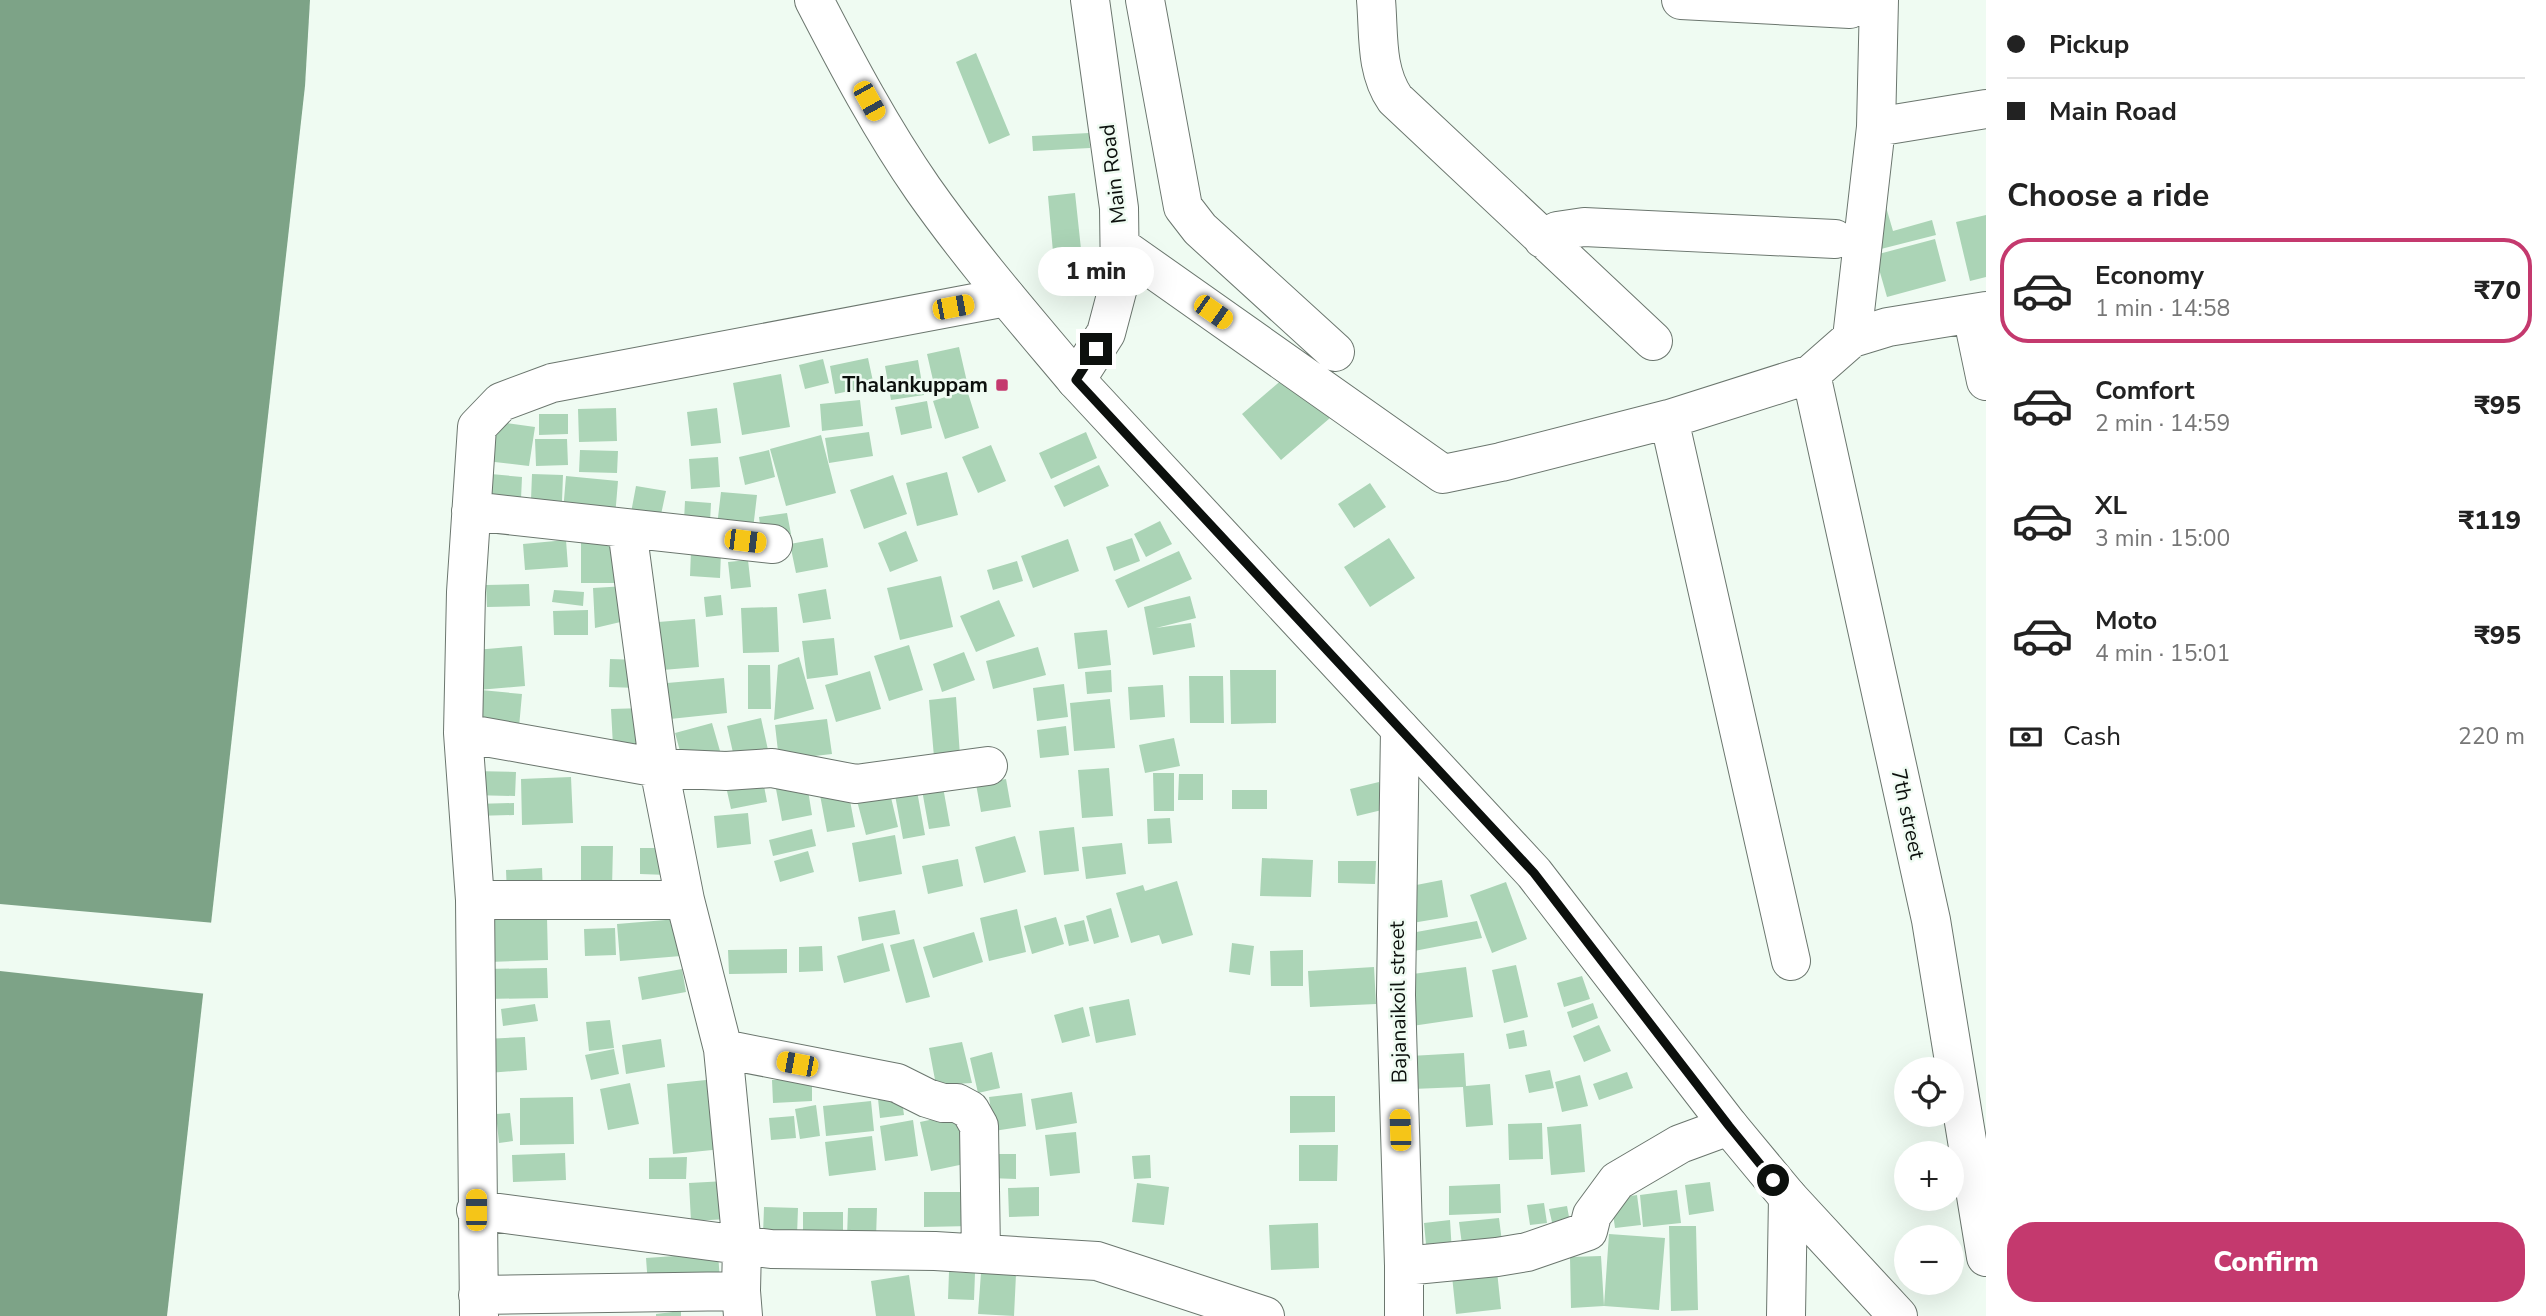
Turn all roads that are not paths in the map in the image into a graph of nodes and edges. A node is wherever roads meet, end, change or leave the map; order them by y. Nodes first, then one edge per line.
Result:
1 (814, 0) edge
2 (1090, 0) edge
3 (1145, 0) edge
4 (1376, 0) edge
5 (1681, 0) edge
6 (1865, 4) edge
7 (1986, 109) edge
8 (1876, 127) junction
9 (1543, 239) junction
10 (1835, 239) dead end
11 (1213, 241) junction
12 (1119, 246) junction
13 (1171, 283) junction
14 (1006, 298) junction
15 (1979, 313) edge
16 (1852, 338) junction
17 (1653, 341) dead end
18 (1335, 352) dead end
19 (1811, 374) junction
20 (1076, 380) junction
21 (1986, 381) edge
22 (1669, 419) junction
23 (471, 511) junction
24 (627, 529) junction
25 (773, 544) dead end
26 (1400, 729) junction
27 (463, 733) junction
28 (988, 766) dead end
29 (659, 768) junction
30 (475, 900) junction
31 (685, 900) junction
32 (1791, 961) dead end
33 (723, 1049) junction
34 (1729, 1126) junction
35 (1788, 1198) junction
36 (476, 1210) junction
37 (742, 1247) junction
38 (981, 1253) junction
39 (1986, 1257) edge
40 (1404, 1266) junction
41 (742, 1303) edge
42 (479, 1305) edge
43 (1265, 1316) edge
44 (1404, 1316) edge
45 (1786, 1316) edge
46 (1898, 1316) edge

1 - 14 street
2 - 12 street, Main Road
3 - 11 street
4 - 9 street
5 - 6 street
6 - 8 street
7 - 8 street
8 - 16 street
9 - 10 street
9 - 17 street
11 - 13 street
11 - 18 street
12 - 13 street
12 - 20 street, Main Road
13 - 22 street
14 - 20 street
14 - 23 street
15 - 16 street
15 - 21 street
16 - 19 street
19 - 22 street
19 - 39 street, 7th street
20 - 26 street
22 - 32 street
23 - 24 street
23 - 27 street
24 - 25 street
24 - 29 street
26 - 34 street
26 - 40 street, Bajanaikoil street
27 - 29 street
27 - 30 street
28 - 29 street
29 - 31 street
30 - 31 street
30 - 36 street
31 - 33 street
33 - 37 street
33 - 38 street
34 - 35 street
34 - 40 street
35 - 45 street
35 - 46 street
36 - 37 street
36 - 42 street
37 - 38 street
37 - 41 street
38 - 43 street
40 - 44 street, Bajanaikoil street
41 - 42 street

